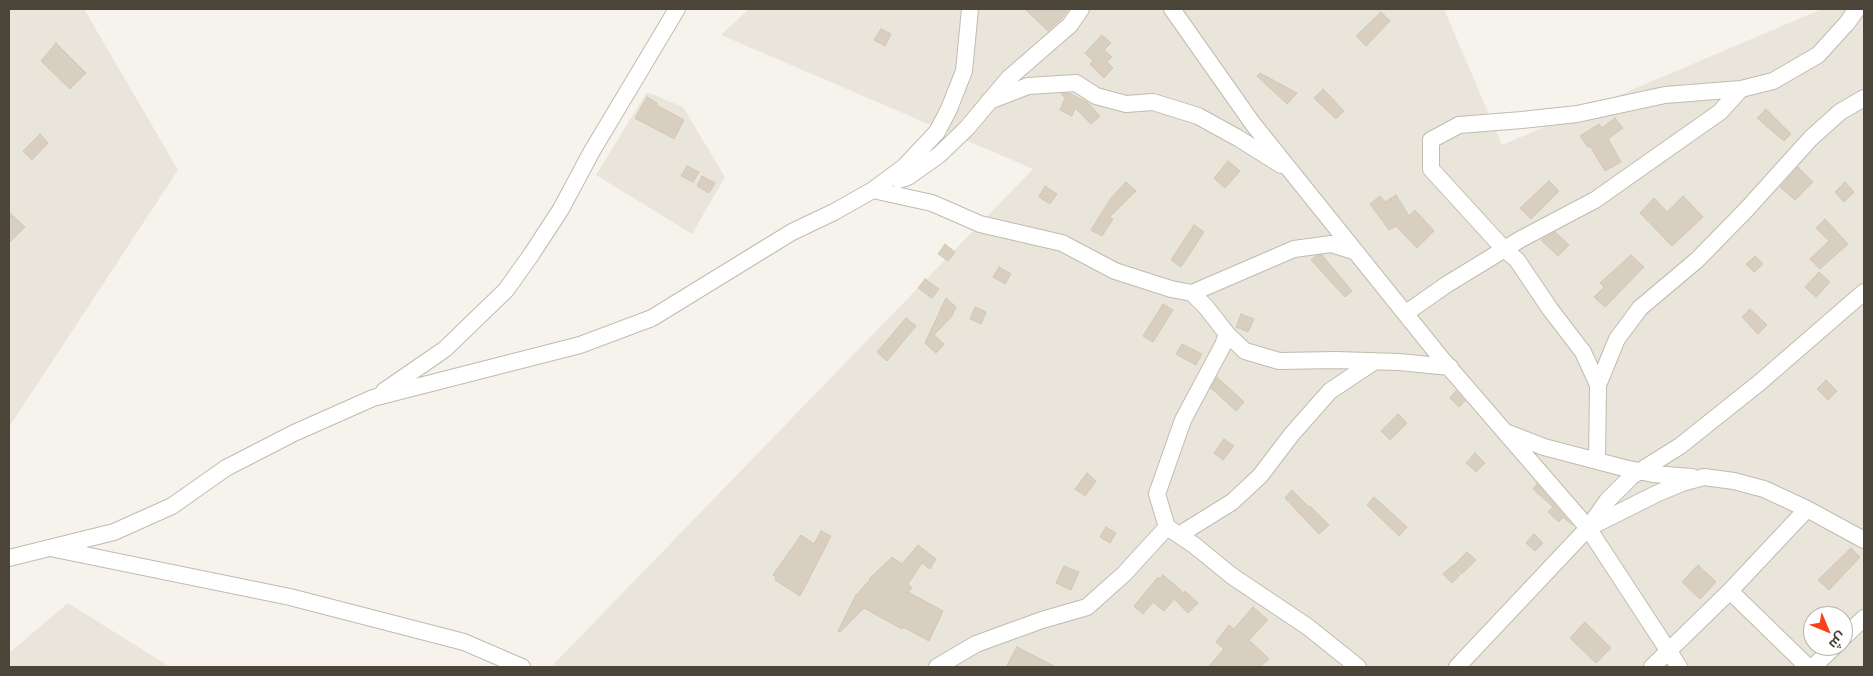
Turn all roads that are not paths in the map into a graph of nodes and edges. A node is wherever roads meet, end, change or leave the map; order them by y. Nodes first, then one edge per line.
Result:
1 (677, 9) edge
2 (970, 9) edge
3 (1081, 9) edge
4 (1172, 9) edge
5 (1857, 9) edge
6 (1741, 89) junction
7 (1864, 98) edge
8 (989, 101) junction
9 (1293, 173) junction
10 (873, 190) junction
11 (1504, 249) junction
12 (1356, 252) junction
13 (1192, 293) junction
14 (1862, 300) edge
15 (1406, 313) junction
16 (1227, 334) junction
17 (1374, 361) junction
18 (1450, 367) junction
19 (1598, 385) junction
20 (374, 398) junction
21 (1505, 431) junction
22 (1597, 461) junction
23 (1640, 472) junction
24 (1704, 477) junction
25 (1807, 509) junction
26 (1588, 528) junction
27 (1173, 531) junction
28 (1864, 540) edge
29 (50, 548) junction
30 (9, 558) edge
31 (1730, 591) junction
32 (1864, 618) edge
33 (1853, 628) edge
34 (1668, 651) junction
35 (1824, 656) edge
36 (522, 667) edge
37 (937, 667) edge
38 (1358, 667) edge
39 (1457, 667) edge
40 (1652, 667) edge
41 (1679, 667) edge
42 (1808, 667) edge
43 (1812, 667) edge

1 - 20 street
2 - 10 street
3 - 8 street
4 - 9 street
5 - 6 street
6 - 11 street
6 - 11 street
7 - 19 street
8 - 9 street
8 - 10 street
9 - 12 street
10 - 13 street
10 - 20 street
11 - 15 street
11 - 19 street
12 - 13 street
12 - 15 street
13 - 16 street
14 - 23 street
15 - 18 street
16 - 17 street
16 - 27 street
17 - 18 street
17 - 27 street
18 - 21 street
19 - 22 street
20 - 29 street
21 - 22 street
21 - 26 street
22 - 23 street
23 - 24 street
23 - 26 street
24 - 25 street
24 - 26 street
25 - 28 street
25 - 31 street
26 - 34 street
26 - 39 street
27 - 37 street
27 - 38 street
29 - 30 street
29 - 36 street
31 - 34 street
31 - 42 street
32 - 33 street
34 - 40 street
34 - 41 street
35 - 43 street

